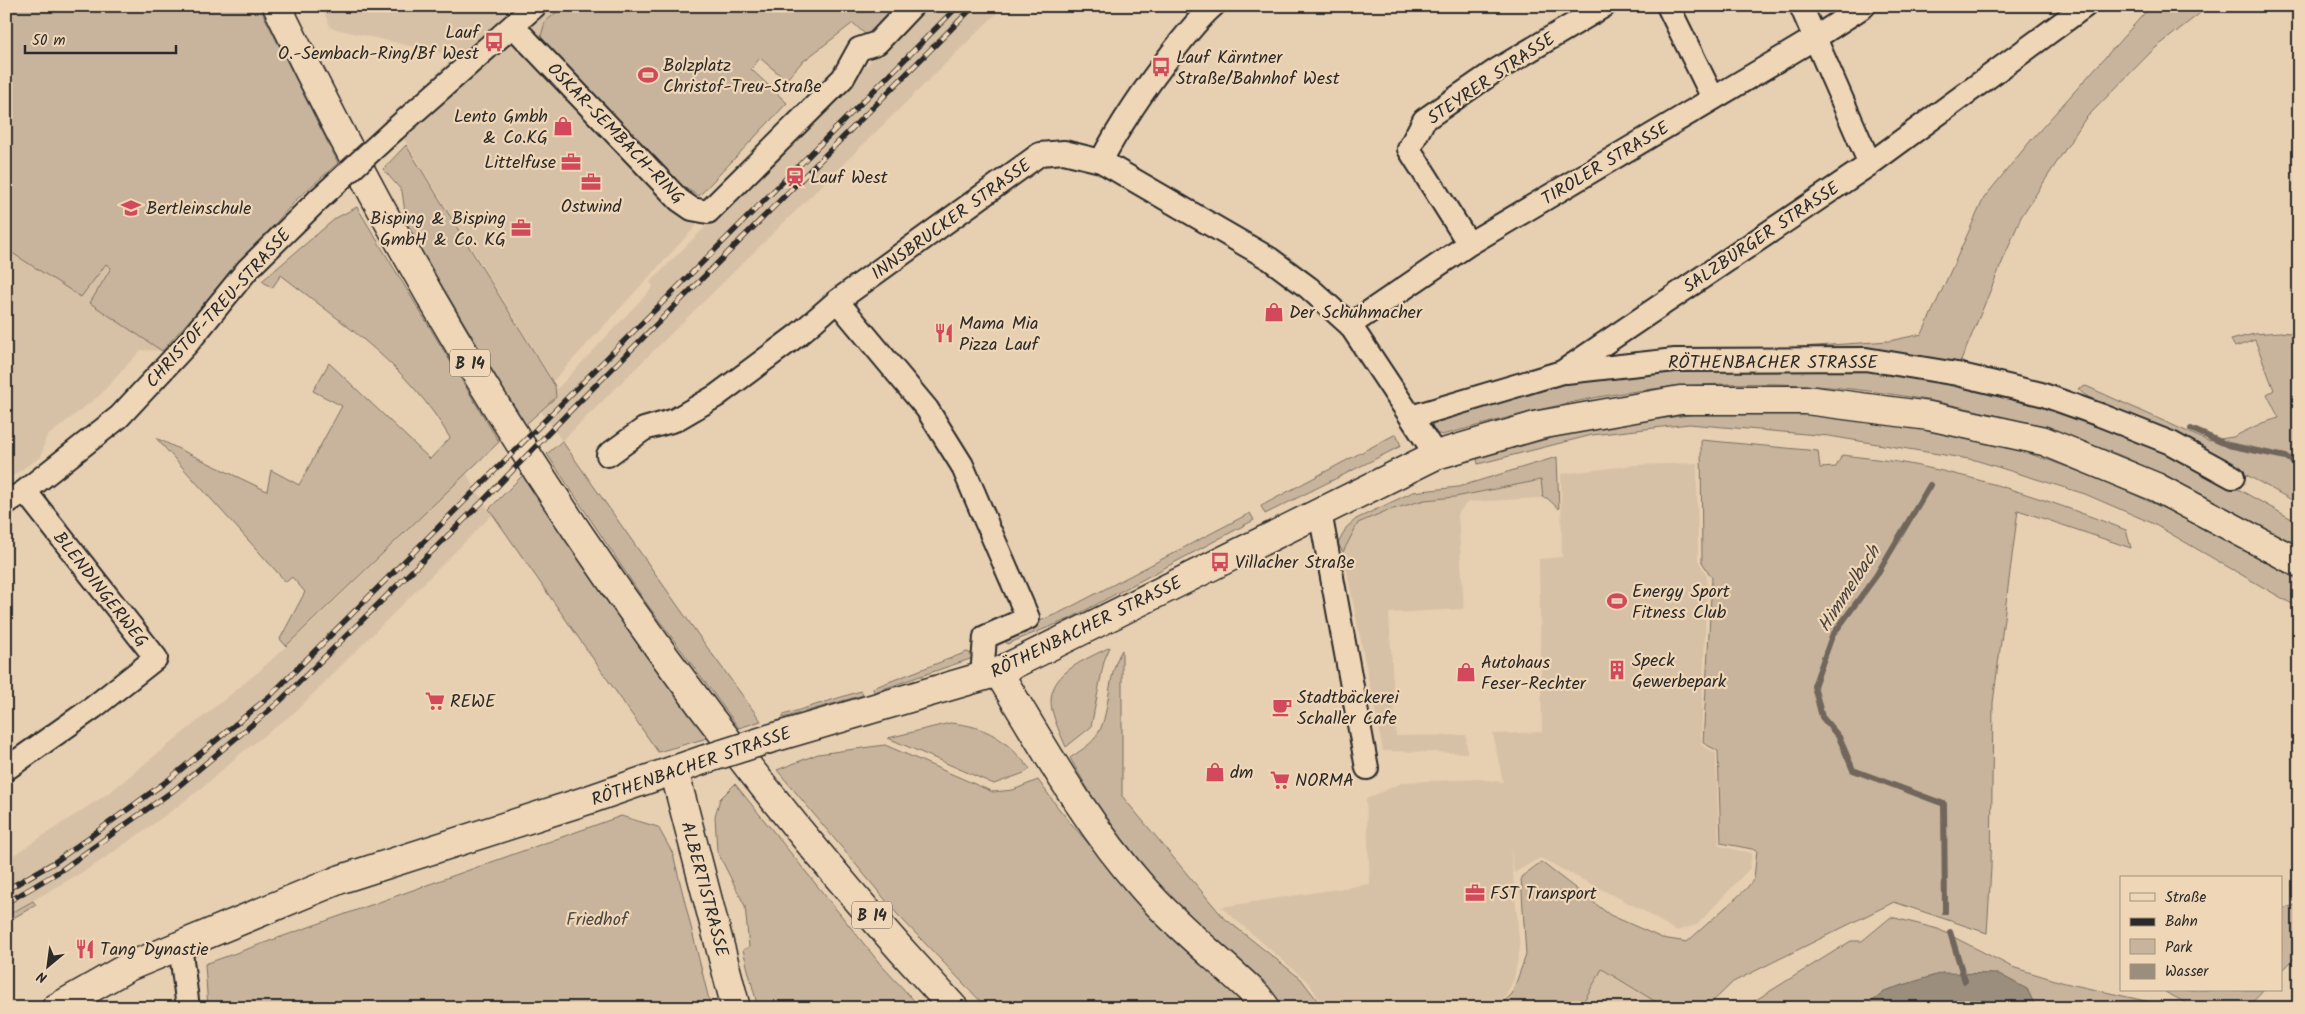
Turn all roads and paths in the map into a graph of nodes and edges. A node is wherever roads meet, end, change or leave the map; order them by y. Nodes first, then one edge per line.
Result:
1 (277, 6) edge
2 (535, 6) edge
3 (912, 6) edge
4 (1213, 6) edge
5 (1604, 6) edge
6 (1668, 6) edge
7 (1801, 6) edge
8 (1864, 6) edge
9 (2085, 6) edge
10 (513, 26) junction
11 (1815, 38) junction
12 (1712, 98) junction
13 (1101, 161) junction
14 (1870, 164) junction
15 (1470, 244) junction
16 (837, 301) junction
17 (1350, 325) junction
18 (1562, 372) junction
19 (1411, 417) junction
20 (608, 455) dead end
21 (1436, 455) junction
22 (2233, 477) dead end
23 (16, 497) edge
24 (1320, 512) junction
25 (2299, 563) edge
26 (990, 674) junction
27 (1367, 768) dead end
28 (6, 769) edge
29 (674, 770) junction
30 (180, 945) junction
31 (56, 1008) edge
32 (188, 1008) edge
33 (736, 1008) edge
34 (954, 1008) edge
35 (1266, 1008) edge

1 - 34 main road, B 14
2 - 10 street
3 - 10 street, OSKAR-SEMBACH-RING
4 - 13 street
5 - 15 street, STEYRER STRASSE
6 - 12 street
7 - 11 street
8 - 11 street, TIROLER STRASSE
9 - 14 street, SALZBURGER STRASSE
10 - 23 street, CHRISTOF-TREU-STRASSE, bridge
11 - 12 street, TIROLER STRASSE
11 - 14 street
12 - 15 street, TIROLER STRASSE
13 - 16 street, INNSBRUCKER STRASSE
13 - 17 street, INNSBRUCKER STRASSE
14 - 18 street, SALZBURGER STRASSE
15 - 17 street, TIROLER STRASSE
16 - 20 street, INNSBRUCKER STRASSE
16 - 26 street
17 - 19 street, INNSBRUCKER STRASSE
18 - 19 street, SALZBURGER STRASSE
18 - 22 street, RÖTHENBACHER STRASSE
19 - 21 street, INNSBRUCKER STRASSE
21 - 24 main road, RÖTHENBACHER STRASSE
21 - 25 main road, RÖTHENBACHER STRASSE
23 - 28 street, BLENDINGERWEG
24 - 26 main road, RÖTHENBACHER STRASSE
24 - 27 street
26 - 29 main road, RÖTHENBACHER STRASSE, bridge
26 - 35 main road
29 - 30 main road, RÖTHENBACHER STRASSE
29 - 33 main road, ALBERTISTRASSE
30 - 31 main road, RÖTHENBACHER STRASSE
30 - 32 street

